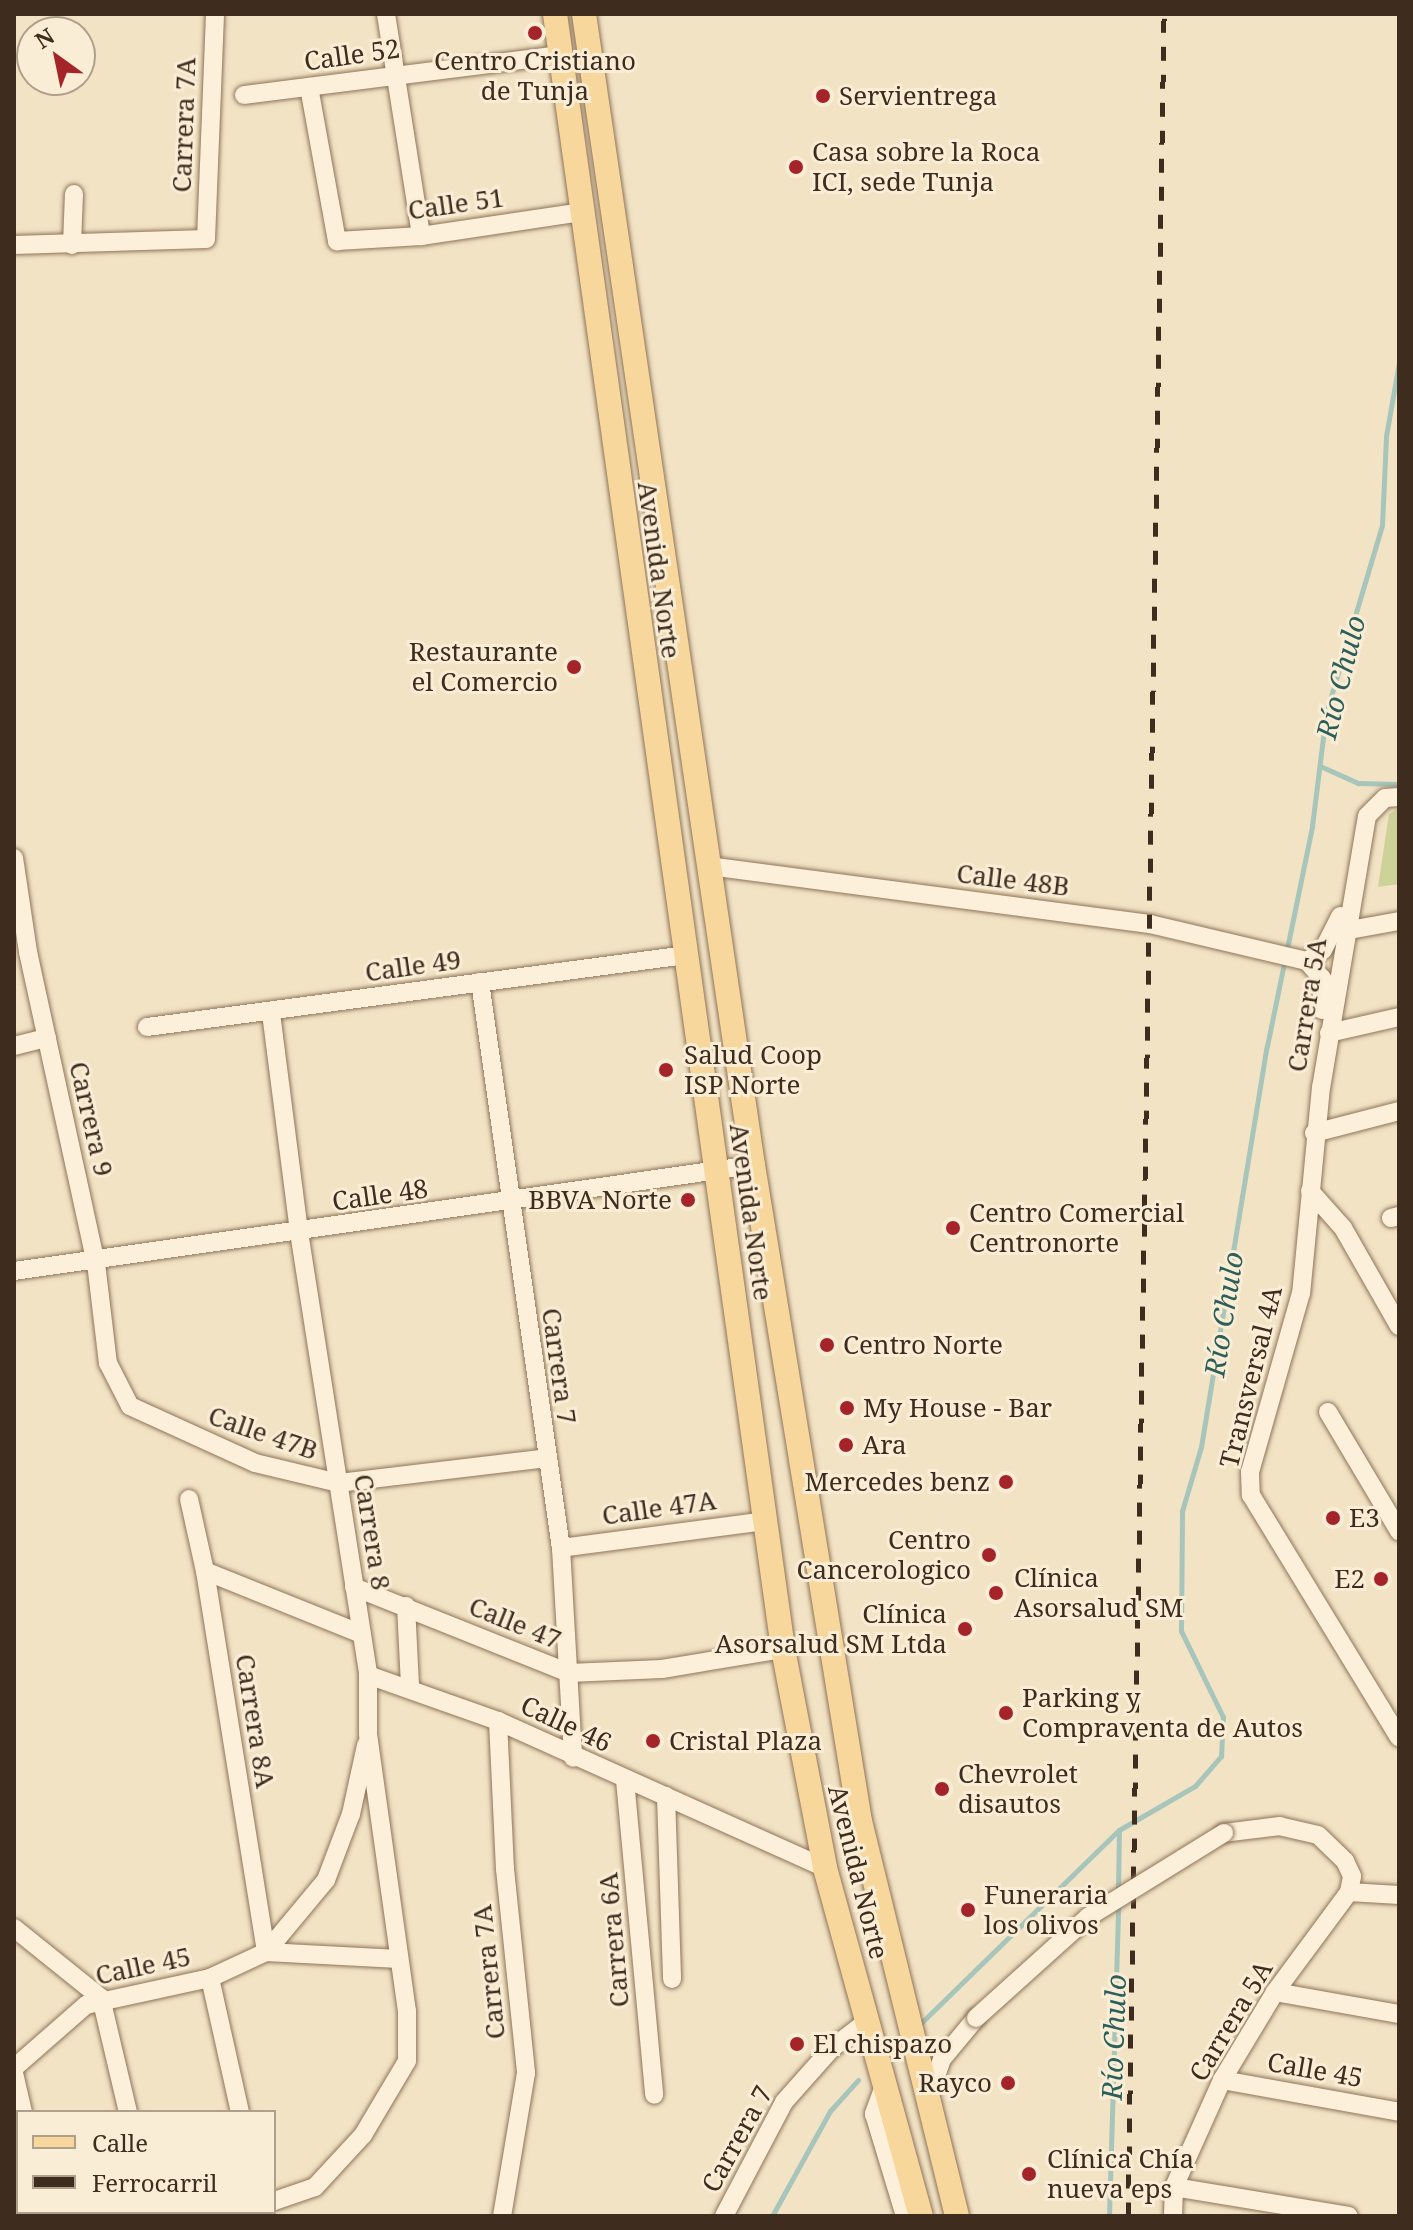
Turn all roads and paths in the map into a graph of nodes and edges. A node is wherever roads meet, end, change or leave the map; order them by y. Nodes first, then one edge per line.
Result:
1 (215, 14) edge
2 (386, 14) edge
3 (555, 14) edge
4 (585, 18) edge
5 (561, 55) junction
6 (396, 75) junction
7 (309, 87) junction
8 (244, 95) dead end
9 (74, 194) dead end
10 (581, 212) junction
11 (421, 236) junction
12 (14, 245) edge
13 (72, 245) junction
14 (1392, 798) edge
15 (1367, 818) junction
16 (14, 858) edge
17 (709, 866) junction
18 (1399, 921) edge
19 (1344, 931) junction
20 (21, 954) edge
21 (686, 955) junction
22 (1307, 961) junction
23 (480, 982) junction
24 (271, 1013) junction
25 (1399, 1017) edge
26 (147, 1027) dead end
27 (1329, 1033) junction
28 (47, 1038) junction
29 (14, 1046) edge
30 (1321, 1087) junction
31 (1399, 1111) edge
32 (1314, 1133) junction
33 (753, 1165) junction
34 (717, 1171) junction
35 (1310, 1191) junction
36 (509, 1203) junction
37 (1308, 1229) joint
38 (299, 1232) junction
39 (96, 1263) junction
40 (14, 1271) edge
41 (1397, 1320) edge
42 (119, 1391) joint
43 (1328, 1412) dead end
44 (547, 1458) junction
45 (338, 1483) junction
46 (189, 1499) dead end
47 (765, 1521) junction
48 (1399, 1531) edge
49 (561, 1548) junction
50 (205, 1571) junction
51 (354, 1587) junction
52 (406, 1606) junction
53 (362, 1634) junction
54 (783, 1649) junction
55 (569, 1673) junction
56 (368, 1675) junction
57 (410, 1686) junction
58 (1392, 1710) edge
59 (498, 1721) junction
60 (368, 1734) junction
61 (1399, 1737) edge
62 (573, 1758) junction
63 (625, 1780) junction
64 (666, 1796) junction
65 (351, 1814) junction
66 (382, 1821) junction
67 (825, 1868) junction
68 (1349, 1892) junction
69 (1399, 1895) edge
70 (14, 1928) edge
71 (266, 1952) junction
72 (399, 1959) junction
73 (210, 1978) junction
74 (672, 1979) dead end
75 (1275, 1992) junction
76 (101, 1998) junction
77 (1399, 2014) edge
78 (866, 2022) junction
79 (14, 2071) edge
80 (1222, 2080) junction
81 (884, 2086) junction
82 (654, 2095) dead end
83 (926, 2105) junction
84 (23, 2110) edge
85 (128, 2110) edge
86 (240, 2110) edge
87 (1399, 2112) edge
88 (1174, 2187) junction
89 (276, 2200) edge
90 (502, 2216) edge
91 (724, 2216) edge
92 (905, 2216) edge
93 (921, 2216) edge
94 (957, 2216) edge
95 (1173, 2216) edge
96 (1349, 2216) edge

1 - 13 street, Carrera 7A
2 - 6 street
3 - 5 main road, Avenida Norte
4 - 17 main road, Avenida Norte
5 - 6 street, Calle 52
5 - 10 main road, Avenida Norte
6 - 7 street, Calle 52
6 - 11 street
7 - 8 street, Calle 52
7 - 11 street, Calle 51
9 - 13 street
10 - 11 street, Calle 51
10 - 21 main road, Avenida Norte
12 - 13 street
14 - 15 street
15 - 19 street, Carrera 5A
15 - 22 street
16 - 20 street, Carrera 9
17 - 22 street, Calle 48B
17 - 33 main road, Avenida Norte
18 - 19 street
19 - 27 street, Carrera 5A
20 - 28 street, Carrera 9
21 - 23 street, Calle 49
21 - 34 main road, Avenida Norte
22 - 30 street
23 - 24 street, Calle 49
23 - 36 street, Carrera 7
24 - 26 street, Calle 49
24 - 38 street, Carrera 8
25 - 27 street
27 - 30 street, Carrera 5A
28 - 29 street
28 - 39 street, Carrera 9
30 - 32 street, Carrera 5A
31 - 32 street
32 - 35 street, Carrera 5A
33 - 34 street, Calle 48
33 - 83 main road, Avenida Norte
34 - 36 street, Calle 48
34 - 47 main road, Avenida Norte
35 - 37 street, Carrera 5A
35 - 41 street
36 - 38 street, Calle 48
36 - 44 street, Carrera 7
37 - 58 street, Transversal 4A
38 - 39 street, Calle 48
38 - 45 street, Carrera 8
39 - 40 street, Calle 48
39 - 42 street, Carrera 9
42 - 45 street, Calle 47B
43 - 48 street
44 - 45 street, Calle 47B
44 - 49 street, Carrera 7
45 - 51 street, Carrera 8
46 - 50 street, Carrera 8A
47 - 49 street, Calle 47A
47 - 54 main road, Avenida Norte
49 - 55 street, Carrera 7
50 - 53 street
50 - 71 street, Carrera 8A
51 - 52 street, Calle 47
51 - 53 street, Carrera 8
52 - 55 street, Calle 47
52 - 57 street
53 - 56 street, Carrera 8
54 - 55 street, Calle 47
54 - 67 main road, Avenida Norte
55 - 62 street, Carrera 7
56 - 57 street, Calle 46
56 - 60 street, Carrera 8
57 - 59 street, Calle 46
58 - 61 street, Transversal 4A
59 - 62 street, Calle 46
59 - 90 street, Carrera 7A
60 - 65 street
60 - 66 street, Carrera 8
62 - 63 street, Calle 46
63 - 64 street, Calle 46
63 - 82 street, Carrera 6A
64 - 67 street, Calle 46
64 - 74 street
65 - 66 street
65 - 71 street
66 - 72 street, Carrera 8
67 - 78 main road, Avenida Norte
68 - 69 street
68 - 75 street, Carrera 5A
68 - 83 street, bridge
70 - 76 street
71 - 72 street
71 - 73 street, Calle 45
72 - 89 street, Carrera 8
73 - 76 street, Calle 45
73 - 86 street
75 - 77 street
75 - 80 street, Carrera 5A
76 - 79 street, Calle 45
76 - 85 street
78 - 81 main road, Avenida Norte
78 - 91 street, Carrera 7
79 - 84 street
80 - 87 street, Calle 45
80 - 88 street, Carrera 5A
81 - 92 street
81 - 93 main road, Avenida Norte
83 - 94 main road, Avenida Norte
88 - 95 street
88 - 96 street

